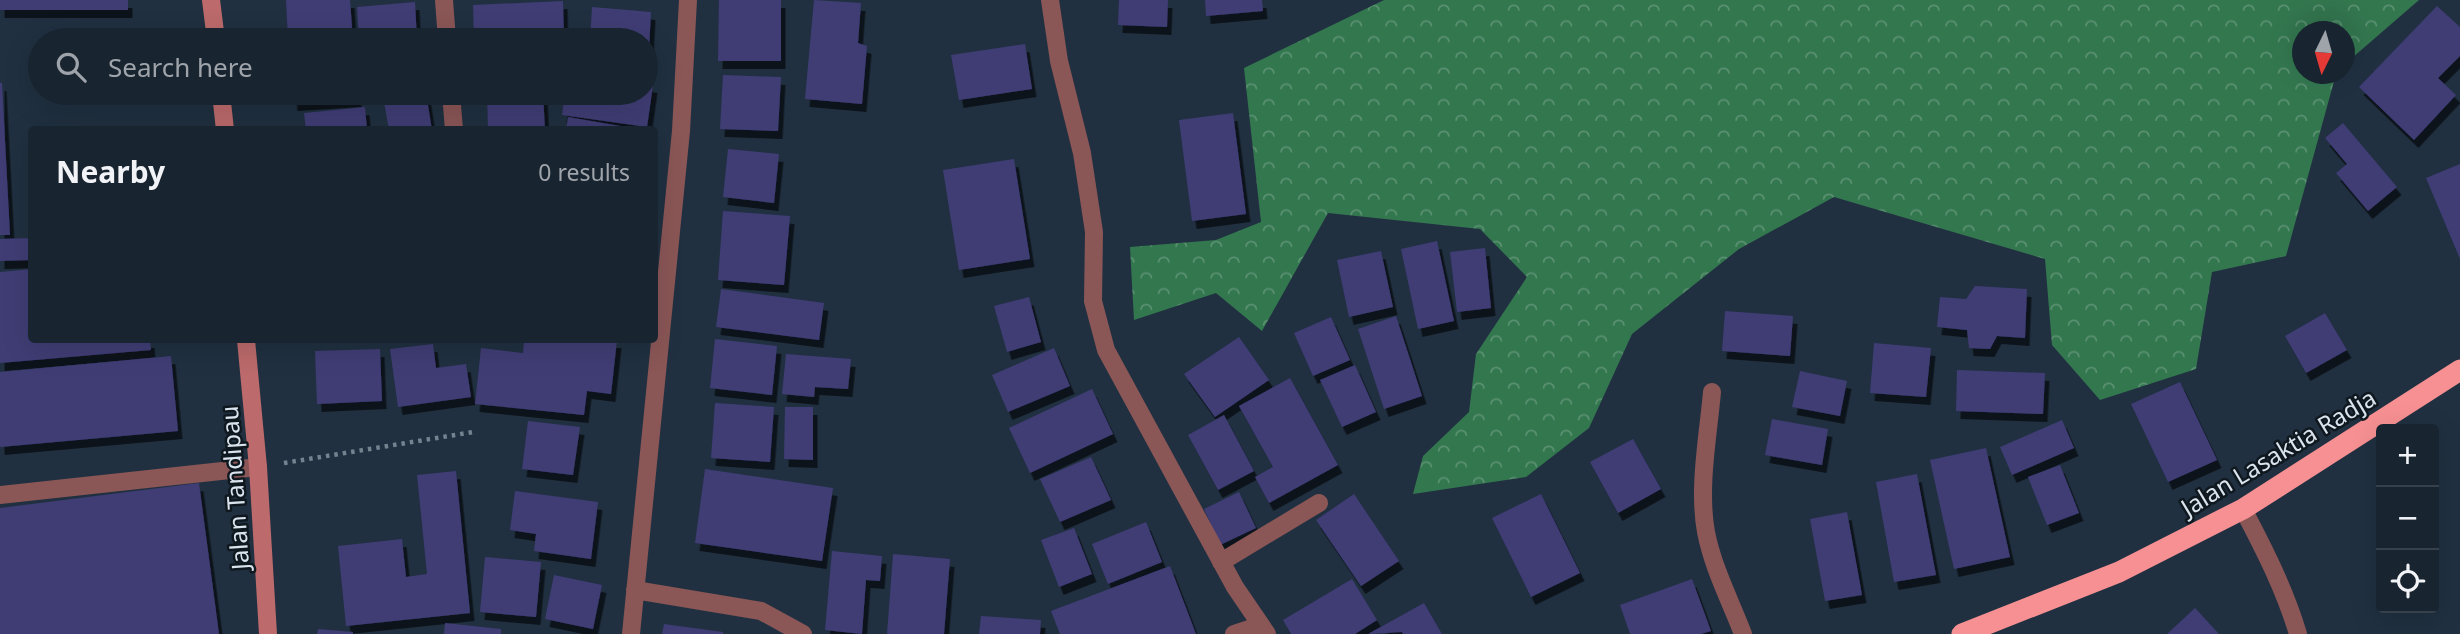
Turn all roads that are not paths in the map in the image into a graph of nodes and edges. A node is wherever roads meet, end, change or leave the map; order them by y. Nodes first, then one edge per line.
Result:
1 (212, 0) edge
2 (444, 0) edge
3 (688, 0) edge
4 (1050, 0) edge
5 (215, 28) edge
6 (446, 28) edge
7 (222, 105) edge
8 (452, 105) edge
9 (225, 126) edge
10 (454, 126) edge
11 (246, 343) edge
12 (2460, 370) edge
13 (1712, 392) dead end
14 (258, 467) junction
15 (0, 495) edge
16 (1319, 503) dead end
17 (2244, 509) junction
18 (1221, 562) junction
19 (635, 590) junction
20 (1264, 630) edge
21 (268, 634) edge
22 (631, 634) edge
23 (803, 634) edge
24 (1234, 634) edge
25 (1742, 634) edge
26 (1962, 634) edge
27 (2298, 634) edge

1 - 5 street
2 - 6 street
3 - 19 street
4 - 18 street
7 - 9 street
8 - 10 street
11 - 14 street, Jalan Tandipau
12 - 17 highway, Jalan Lasaktia Radja
13 - 25 street
14 - 15 street
14 - 21 street, Jalan Tandipau
16 - 18 street
17 - 26 highway, Jalan Lasaktia Radja
17 - 27 street
18 - 20 street
19 - 22 street
19 - 23 street
20 - 24 street

